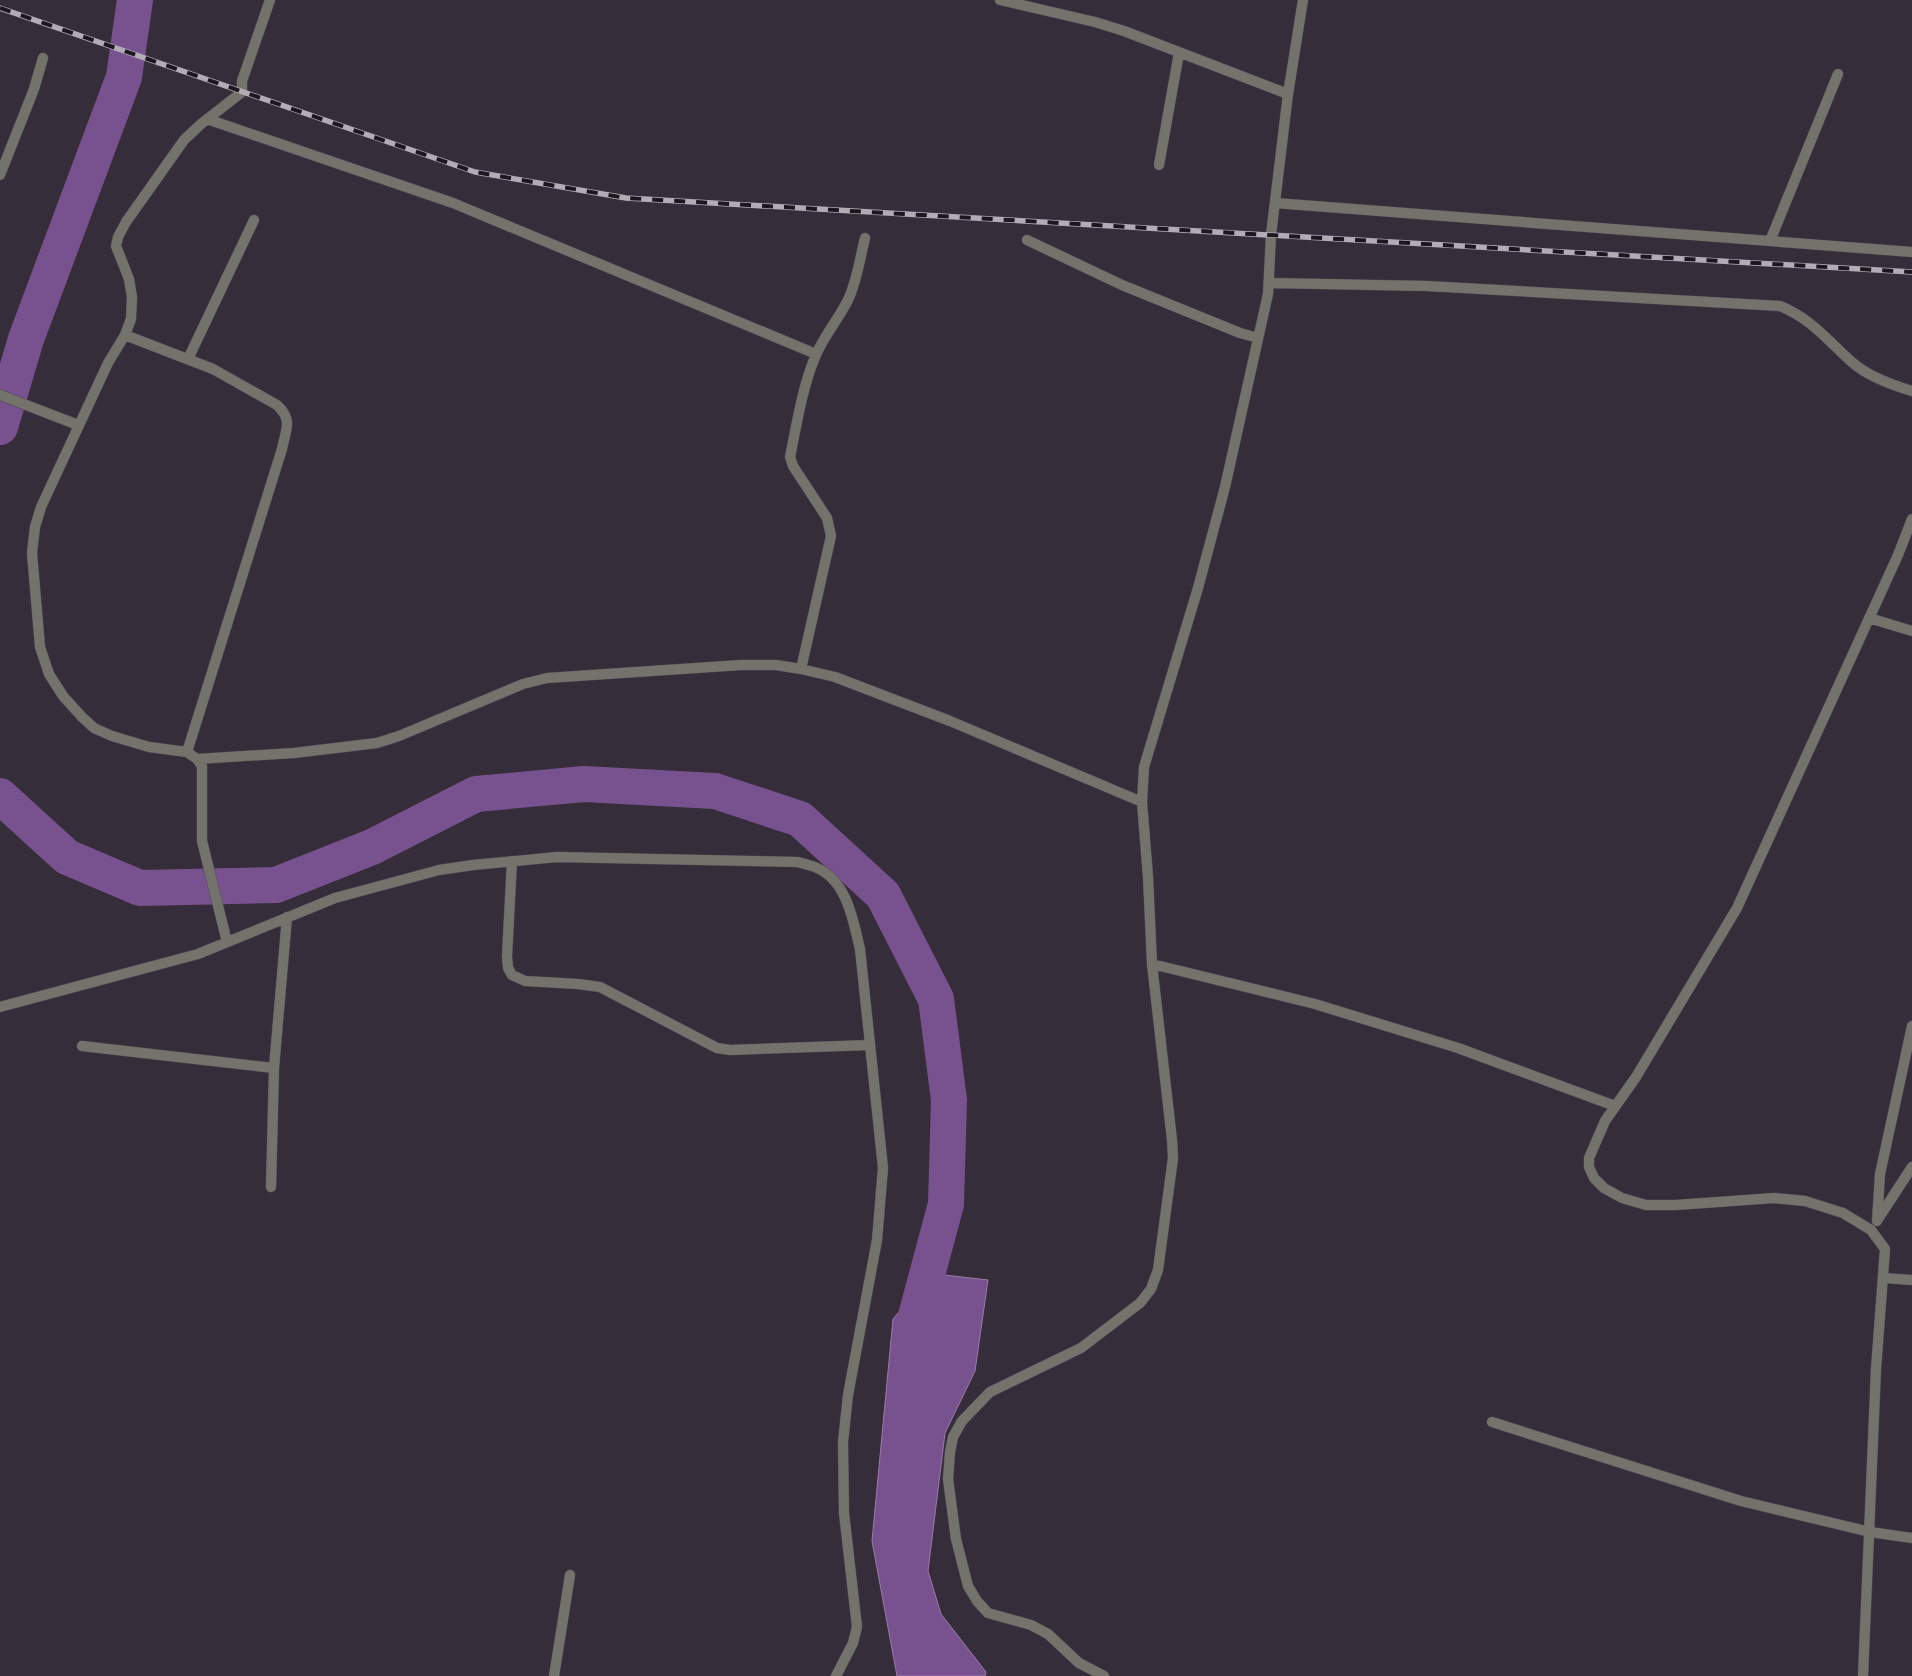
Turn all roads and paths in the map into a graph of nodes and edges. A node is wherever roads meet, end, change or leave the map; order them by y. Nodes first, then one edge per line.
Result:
1 (270, 0) edge
2 (1000, 0) edge
3 (1302, 0) edge
4 (1179, 53) junction
5 (42, 58) dead end
6 (1838, 74) dead end
7 (1288, 94) junction
8 (207, 120) junction
9 (1159, 165) dead end
10 (0, 176) edge
11 (1275, 203) junction
12 (254, 220) dead end
13 (865, 238) dead end
14 (1027, 240) dead end
15 (1770, 241) junction
16 (1912, 252) edge
17 (1269, 283) junction
18 (125, 335) junction
19 (1258, 338) junction
20 (816, 354) junction
21 (188, 359) junction
22 (1912, 392) edge
23 (0, 395) edge
24 (78, 425) junction
25 (1912, 519) edge
26 (1868, 618) junction
27 (1912, 632) edge
28 (801, 669) junction
29 (187, 752) junction
30 (197, 758) junction
31 (1142, 802) junction
32 (512, 861) junction
33 (287, 917) junction
34 (227, 942) junction
35 (1152, 964) junction
36 (0, 1007) edge
37 (1912, 1026) edge
38 (870, 1045) junction
39 (82, 1046) dead end
40 (274, 1068) junction
41 (1615, 1106) junction
42 (1912, 1167) edge
43 (271, 1187) dead end
44 (1877, 1221) junction
45 (1871, 1230) junction
46 (1884, 1278) junction
47 (1912, 1280) edge
48 (1492, 1422) dead end
49 (1870, 1532) junction
50 (1912, 1538) edge
51 (570, 1575) dead end
52 (554, 1676) edge
53 (836, 1676) edge
54 (1104, 1676) edge
55 (1864, 1676) edge

1 - 8 street
2 - 4 street
3 - 7 street
4 - 7 street
4 - 9 street
5 - 10 street
6 - 15 street
7 - 11 street
8 - 18 street
8 - 20 street
11 - 15 street
11 - 17 street
12 - 21 street
13 - 20 street
14 - 19 street
15 - 16 street
17 - 19 street
17 - 22 street
18 - 21 street
18 - 24 street
19 - 31 street
20 - 28 street
21 - 29 street
23 - 24 street
24 - 29 street
25 - 26 street
26 - 27 street
26 - 41 street
28 - 30 street
28 - 31 street
29 - 30 street
30 - 34 street
31 - 35 street
32 - 33 street
32 - 38 street
32 - 38 street
33 - 34 street
33 - 40 street
34 - 36 street
35 - 41 street
35 - 54 street
37 - 44 street
38 - 53 street
39 - 40 street
40 - 43 street
41 - 45 street
42 - 44 street
44 - 45 street
45 - 46 street
46 - 47 street
46 - 49 street
48 - 49 street
49 - 50 street
49 - 55 street
51 - 52 street

